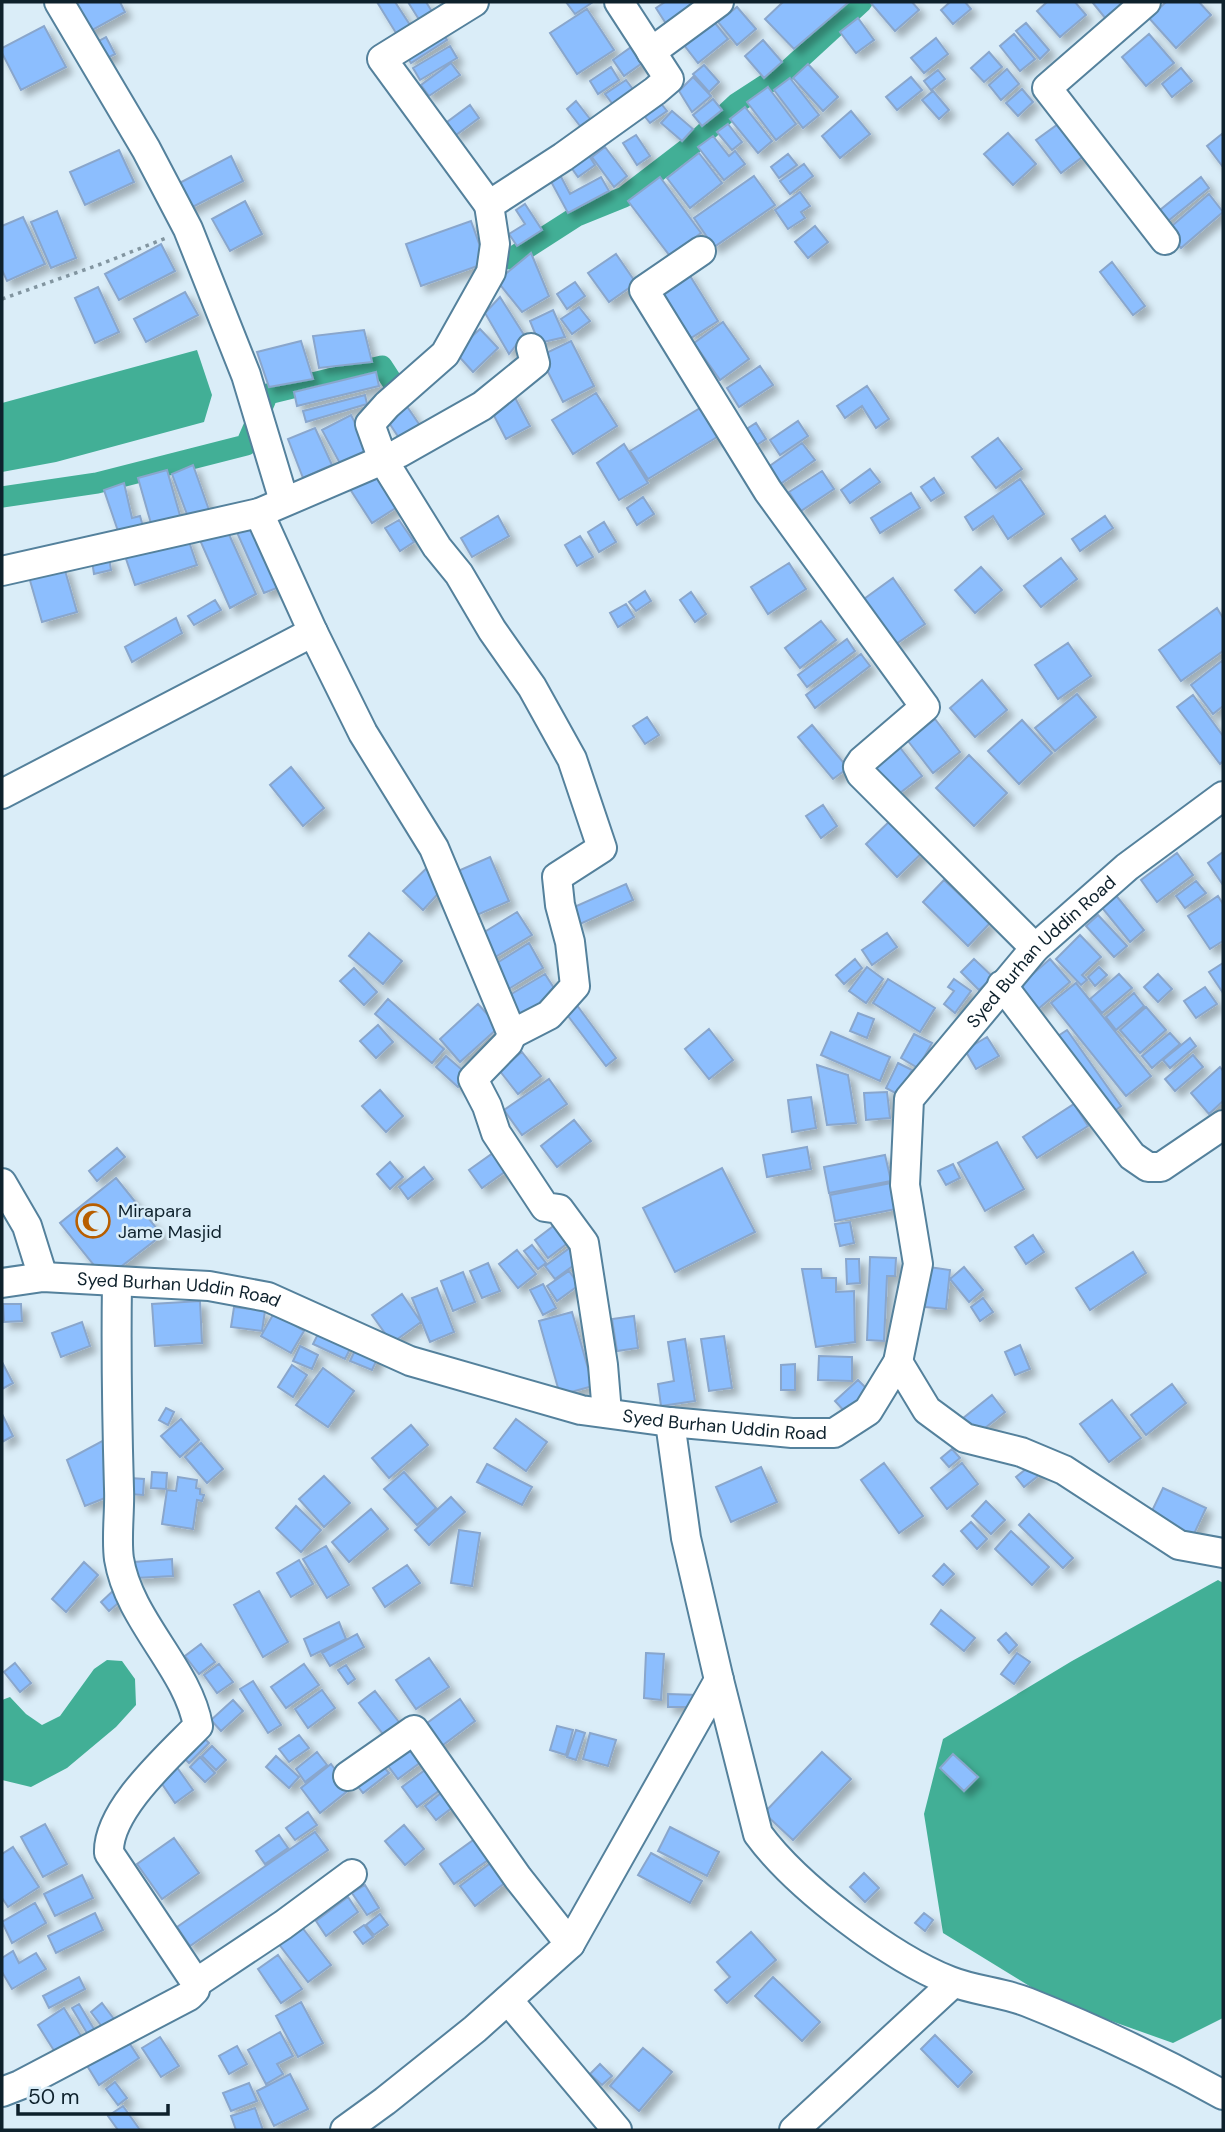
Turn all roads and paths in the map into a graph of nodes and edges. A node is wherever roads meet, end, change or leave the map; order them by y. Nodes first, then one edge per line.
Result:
1 (59, 2) edge
2 (474, 2) edge
3 (619, 2) edge
4 (719, 2) edge
5 (1146, 2) edge
6 (651, 52) junction
7 (489, 205) junction
8 (188, 229) junction
9 (1165, 240) dead end
10 (701, 251) dead end
11 (2, 299) edge
12 (531, 348) dead end
13 (383, 460) junction
14 (273, 497) junction
15 (2, 571) edge
16 (313, 632) junction
17 (2, 794) edge
18 (1223, 796) edge
19 (1035, 948) junction
20 (1002, 985) junction
21 (512, 1034) junction
22 (1223, 1125) edge
23 (2, 1183) edge
24 (43, 1277) junction
25 (117, 1282) junction
26 (2, 1283) edge
27 (898, 1362) junction
28 (607, 1413) junction
29 (670, 1422) junction
30 (1223, 1553) edge
31 (719, 1680) junction
32 (348, 1776) dead end
33 (352, 1874) dead end
34 (570, 1944) junction
35 (196, 1983) junction
36 (953, 1983) junction
37 (508, 2000) junction
38 (2, 2092) edge
39 (1223, 2095) edge
40 (345, 2130) edge
41 (617, 2130) edge
42 (794, 2130) edge

1 - 8 street
2 - 7 street
3 - 6 street
4 - 6 street
5 - 9 street
6 - 7 street
7 - 13 street
8 - 11 path
8 - 14 street
10 - 19 street
12 - 13 street
13 - 14 street
13 - 21 street
14 - 15 street
14 - 16 street
16 - 17 street
16 - 21 street
18 - 19 street, Syed Burhan Uddin Road
19 - 20 street, Syed Burhan Uddin Road
20 - 22 street
20 - 27 street, Syed Burhan Uddin Road
21 - 28 street
23 - 24 street
24 - 25 street, Syed Burhan Uddin Road
24 - 26 street, Syed Burhan Uddin Road
25 - 28 street, Syed Burhan Uddin Road
25 - 35 street
27 - 29 street, Syed Burhan Uddin Road
27 - 30 street
28 - 29 street, Syed Burhan Uddin Road
29 - 31 street
31 - 34 street
31 - 36 street
32 - 34 street
33 - 35 street
34 - 37 street
35 - 38 street
36 - 39 street
36 - 42 street
37 - 40 street
37 - 41 street

